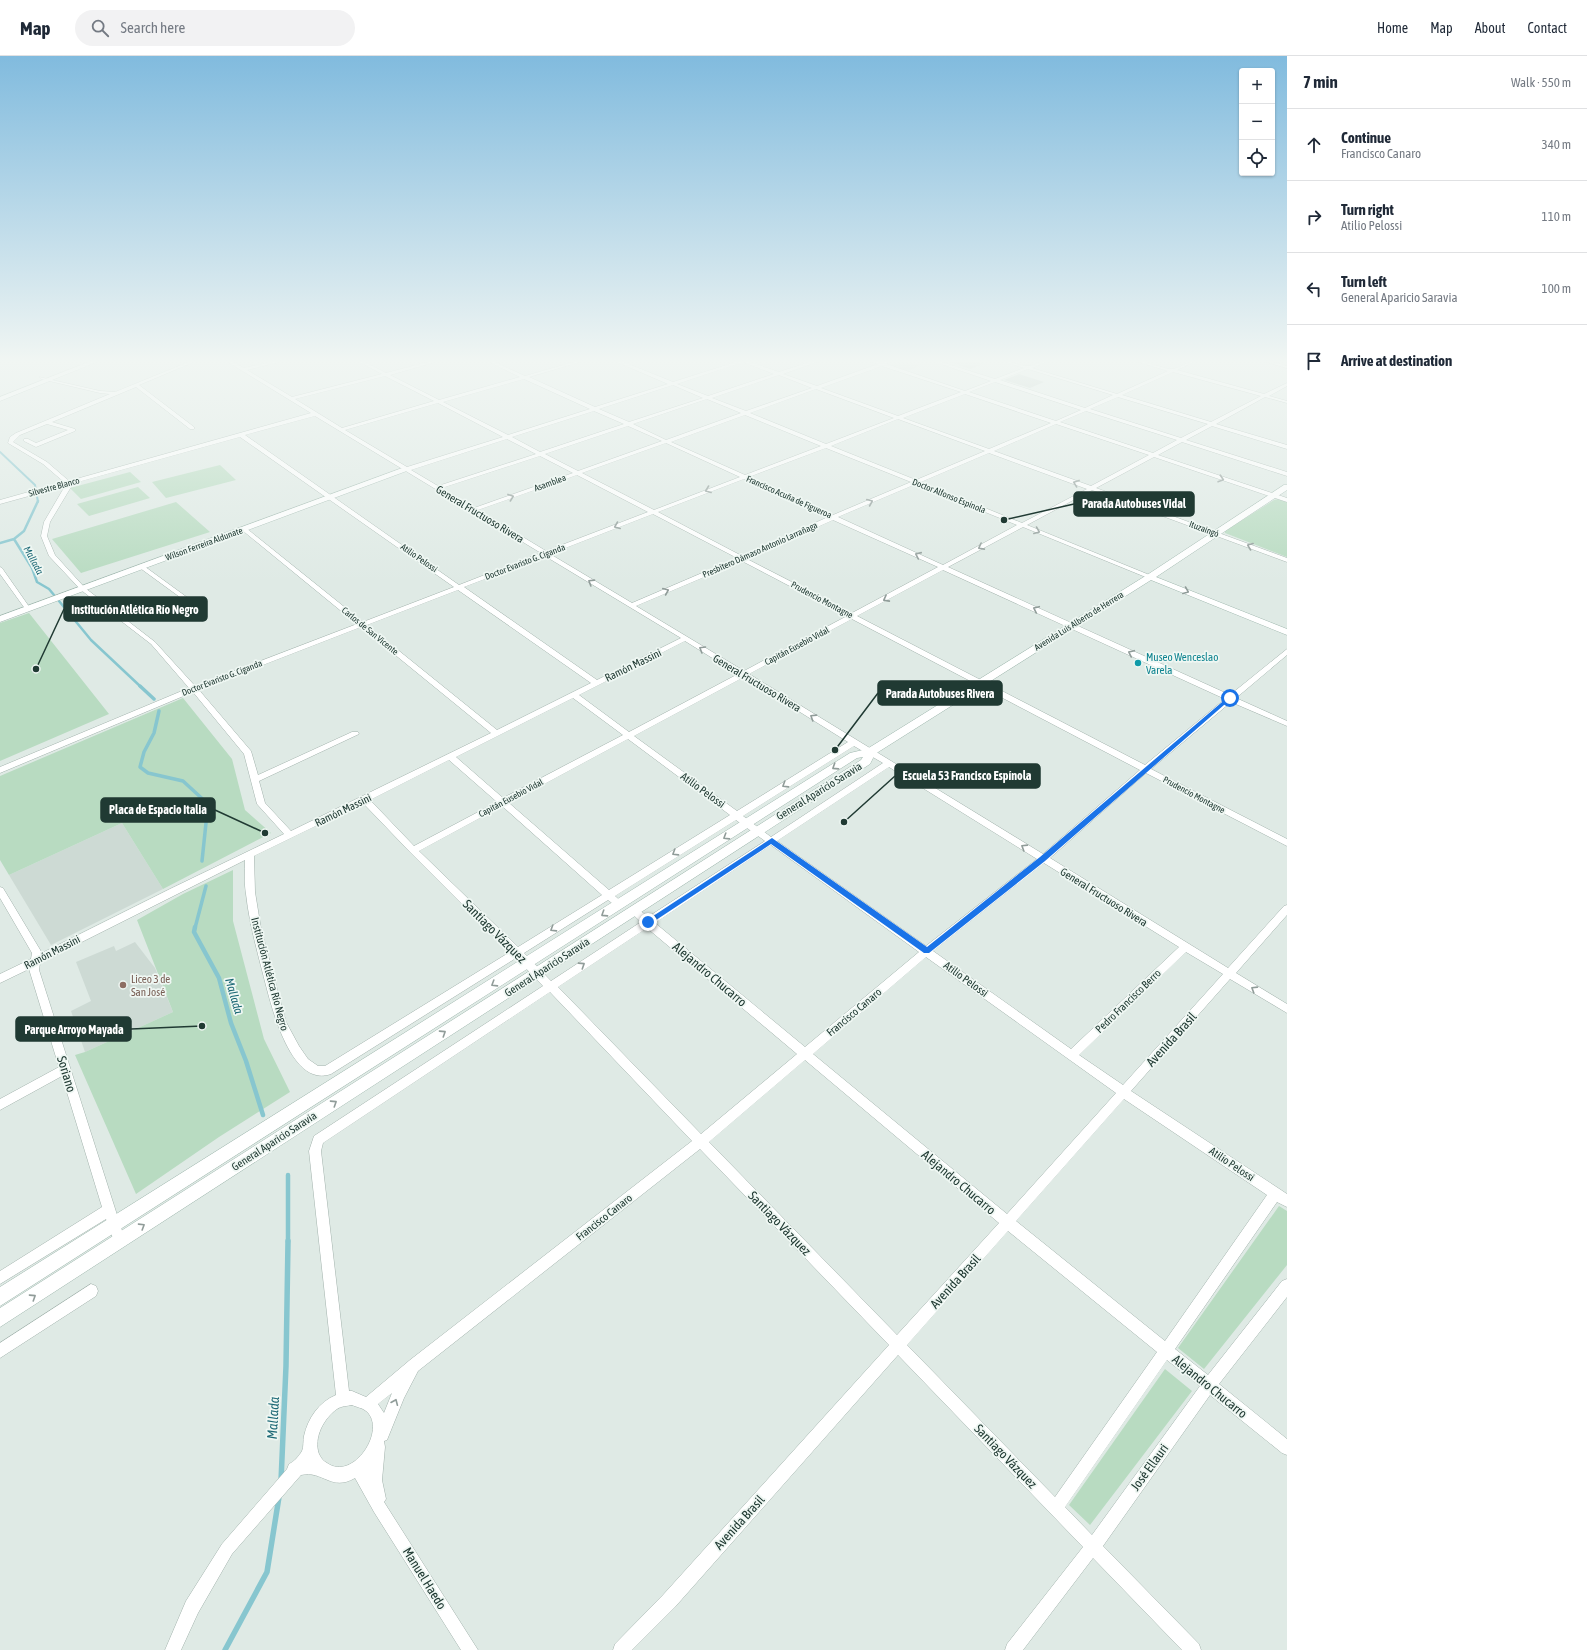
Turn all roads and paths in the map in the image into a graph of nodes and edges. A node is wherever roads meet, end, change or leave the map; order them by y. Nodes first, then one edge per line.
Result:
1 (22, 433) edge
2 (65, 433) edge
3 (247, 433) edge
4 (349, 433) edge
5 (500, 433) edge
6 (518, 433) edge
7 (601, 433) edge
8 (651, 433) edge
9 (689, 433) edge
10 (796, 433) edge
11 (859, 433) edge
12 (941, 433) edge
13 (1031, 433) edge
14 (1086, 433) edge
15 (1161, 433) edge
16 (1195, 433) edge
17 (1243, 433) edge
18 (241, 435) junction
19 (507, 437) junction
20 (26, 440) dead end
21 (1182, 440) junction
22 (668, 441) junction
23 (827, 446) junction
24 (1287, 447) edge
25 (989, 451) junction
26 (540, 453) junction
27 (1152, 456) junction
28 (408, 469) junction
29 (577, 473) junction
30 (1287, 474) edge
31 (745, 476) junction
32 (916, 482) junction
33 (68, 483) junction
34 (1287, 487) edge
35 (438, 488) junction
36 (1091, 489) junction
37 (1273, 496) junction
38 (331, 497) junction
39 (1287, 500) edge
40 (0, 502) edge
41 (474, 510) junction
42 (653, 512) junction
43 (834, 517) junction
44 (1022, 525) junction
45 (244, 529) junction
46 (1216, 533) junction
47 (546, 554) junction
48 (743, 558) junction
49 (1287, 560) edge
50 (142, 567) junction
51 (945, 567) junction
52 (0, 568) edge
53 (1150, 577) junction
54 (460, 586) junction
55 (83, 589) junction
56 (630, 606) junction
57 (28, 609) junction
58 (201, 610) dead end
59 (852, 616) junction
60 (0, 619) edge
61 (362, 624) junction
62 (1071, 626) junction
63 (1287, 632) edge
64 (685, 639) junction
65 (1287, 651) edge
66 (744, 674) junction
67 (596, 683) junction
68 (981, 683) junction
69 (194, 689) junction
70 (573, 694) junction
71 (1230, 698) junction
72 (1287, 724) edge
73 (496, 733) junction
74 (355, 734) dead end
75 (629, 735) junction
76 (854, 742) junction
77 (870, 752) junction
78 (450, 756) junction
79 (889, 763) junction
80 (1146, 769) junction
81 (0, 770) edge
82 (255, 780) junction
83 (364, 799) junction
84 (503, 802) junction
85 (737, 815) junction
86 (753, 827) junction
87 (290, 835) junction
88 (772, 841) junction
89 (1287, 843) edge
90 (413, 850) junction
91 (249, 854) junction
92 (1043, 859) junction
93 (0, 890) edge
94 (608, 895) junction
95 (619, 904) junction
96 (1287, 909) edge
97 (634, 911) junction
98 (648, 922) junction
99 (1185, 947) junction
100 (927, 951) junction
101 (517, 952) junction
102 (36, 961) junction
103 (532, 968) junction
104 (1229, 974) junction
105 (0, 979) edge
106 (550, 987) junction
107 (1287, 1009) edge
108 (805, 1054) junction
109 (1072, 1055) junction
110 (65, 1069) junction
111 (327, 1071) joint
112 (1123, 1092) junction
113 (0, 1105) edge
114 (701, 1141) junction
115 (1281, 1197) edge
116 (109, 1210) junction
117 (1007, 1222) junction
118 (114, 1224) junction
119 (119, 1240) junction
120 (0, 1278) edge
121 (1287, 1286) edge
122 (91, 1292) dead end
123 (0, 1297) edge
124 (0, 1318) edge
125 (898, 1344) junction
126 (1166, 1350) junction
127 (0, 1352) edge
128 (415, 1365) junction
129 (1209, 1385) junction
130 (343, 1400) junction
131 (370, 1403) junction
132 (380, 1441) junction
133 (1287, 1448) edge
134 (311, 1452) junction
135 (294, 1469) junction
136 (320, 1469) junction
137 (358, 1469) junction
138 (379, 1507) junction
139 (1056, 1508) junction
140 (1093, 1546) junction
141 (173, 1650) edge
142 (470, 1650) edge
143 (621, 1650) edge
144 (1013, 1650) edge
145 (1193, 1650) edge

1 - 33 street
2 - 20 street
3 - 18 street, Silvestre Blanco
4 - 28 street, General Fructuoso Rivera
5 - 19 street, Prudencio Montagne
6 - 19 street
7 - 26 street
8 - 22 street, Francisco Acuña de Figueroa
9 - 22 street, Asamblea
10 - 23 street, Doctor Alfonso Espínola
11 - 23 street, Doctor Evaristo G. Ciganda
12 - 25 street, Ituzaingó
13 - 25 street, Presbítero Dámaso Antonio Larrañaga
14 - 27 street
15 - 21 street
16 - 21 street, Capitán Eusebio Vidal
17 - 24 street
18 - 33 street, Silvestre Blanco
18 - 38 street, Atilio Pelossi
19 - 26 street, Prudencio Montagne
19 - 28 street
21 - 27 street, Capitán Eusebio Vidal
21 - 30 street
22 - 29 street, Asamblea
22 - 31 street, Francisco Acuña de Figueroa
23 - 31 street, Doctor Evaristo G. Ciganda
23 - 32 street, Doctor Alfonso Espínola
25 - 32 street, Presbítero Dámaso Antonio Larrañaga
36 -> 25 street, Ituzaingó
26 - 29 street, Prudencio Montagne
26 - 35 street
27 - 36 street, Capitán Eusebio Vidal
27 -> 37 street
28 - 35 street, General Fructuoso Rivera
28 - 38 main road, Wilson Ferreira Aldunate
41 -> 29 street, Asamblea
29 - 42 street, Prudencio Montagne
31 -> 42 street, Doctor Evaristo G. Ciganda
31 - 43 street, Francisco Acuña de Figueroa
43 -> 32 street, Presbítero Dámaso Antonio Larrañaga
32 - 44 street, Doctor Alfonso Espínola
33 - 40 street, Silvestre Blanco
33 - 55 street
34 - 37 main road, Avenida Luis Alberto de Herrera
35 - 41 street, General Fructuoso Rivera
36 - 44 street, Capitán Eusebio Vidal
36 - 46 street, Ituzaingó
37 - 39 street
37 - 46 main road, Avenida Luis Alberto de Herrera
38 - 45 main road, Wilson Ferreira Aldunate
38 - 54 street, Atilio Pelossi
41 - 47 street, General Fructuoso Rivera
42 -> 47 street, Doctor Evaristo G. Ciganda
42 - 48 street, Prudencio Montagne
43 - 48 street, Presbítero Dámaso Antonio Larrañaga
51 -> 43 street, Francisco Acuña de Figueroa
44 -> 51 street, Capitán Eusebio Vidal
44 -> 53 street, Doctor Alfonso Espínola
45 - 50 main road, Wilson Ferreira Aldunate
45 - 61 street, Carlos de San Vicente
49 -> 46 street, Ituzaingó
46 - 53 main road, Avenida Luis Alberto de Herrera
47 - 54 street, Doctor Evaristo G. Ciganda
56 -> 47 street, General Fructuoso Rivera
56 -> 48 street, Presbítero Dámaso Antonio Larrañaga
48 - 59 street, Prudencio Montagne
50 - 55 main road, Wilson Ferreira Aldunate
50 - 58 street
51 -> 59 street, Capitán Eusebio Vidal
62 -> 51 street, Francisco Acuña de Figueroa
52 - 57 street
53 - 62 main road, Avenida Luis Alberto de Herrera
53 -> 63 main road, Doctor Alfonso Espínola
54 - 61 street, Doctor Evaristo G. Ciganda
54 - 67 street, Atilio Pelossi
55 - 57 main road, Wilson Ferreira Aldunate
55 - 69 street
56 - 64 street, General Fructuoso Rivera
57 - 60 main road, Wilson Ferreira Aldunate
59 - 66 street, Capitán Eusebio Vidal
59 - 68 street, Prudencio Montagne
61 - 69 street, Doctor Evaristo G. Ciganda
61 - 73 street, Carlos de San Vicente
62 - 68 main road, Avenida Luis Alberto de Herrera
71 -> 62 street, Francisco Acuña de Figueroa
66 -> 64 street, General Fructuoso Rivera
64 - 67 street, Ramón Massini
65 - 71 street, Francisco Canaro
66 - 75 street, Capitán Eusebio Vidal
76 -> 66 street, General Fructuoso Rivera
67 - 70 street, Ramón Massini
68 - 77 main road, Avenida Luis Alberto de Herrera
68 - 80 street, Prudencio Montagne
69 - 81 street, Doctor Evaristo G. Ciganda
69 - 82 street
70 - 73 street, Ramón Massini
70 - 75 street, Atilio Pelossi
71 - 72 street, Francisco Acuña de Figueroa
71 - 80 street, Francisco Canaro
73 - 78 street, Ramón Massini
74 - 82 street
75 - 84 street, Capitán Eusebio Vidal
75 - 85 street, Atilio Pelossi
76 - 77 street, General Fructuoso Rivera
76 -> 85 street, General Aparicio Saravia
77 - 79 street, General Fructuoso Rivera
77 - 86 main road, General Aparicio Saravia
78 - 83 street, Ramón Massini
78 - 84 street
79 - 88 street, General Aparicio Saravia
92 -> 79 street, General Fructuoso Rivera
80 - 89 street, Prudencio Montagne
80 - 92 street, Francisco Canaro
82 - 87 street
83 - 87 street, Ramón Massini
83 - 90 street, Santiago Vázquez
84 - 90 street, Capitán Eusebio Vidal
84 - 94 street
85 - 86 street, Atilio Pelossi
85 -> 94 street, General Aparicio Saravia
86 - 88 street, Atilio Pelossi
86 -> 95 main road, General Aparicio Saravia
86 - 97 main road, General Aparicio Saravia
87 - 91 street, Ramón Massini
88 - 98 street, General Aparicio Saravia
88 - 100 street, Atilio Pelossi
90 - 101 street, Santiago Vázquez
91 - 102 street, Ramón Massini
91 - 111 street, Institución Atlética Río Negro
92 - 99 street, General Fructuoso Rivera
92 - 100 street, Francisco Canaro
93 - 102 street, Soriano
94 - 95 street
94 -> 101 street, General Aparicio Saravia
95 -> 103 main road, General Aparicio Saravia
96 - 104 street, Avenida Brasil
97 - 98 street, Alejandro Chucarro
97 - 103 main road, General Aparicio Saravia
106 -> 98 street, General Aparicio Saravia
98 - 108 street, Alejandro Chucarro
99 - 104 street, General Fructuoso Rivera
99 - 109 street, Pedro Francisco Berro
100 - 108 street, Francisco Canaro
100 - 109 street, Atilio Pelossi
101 - 103 street, Santiago Vázquez
101 - 111 street, General Aparicio Saravia
102 - 105 street, Ramón Massini
102 - 110 street, Soriano
103 - 106 street, Santiago Vázquez
103 -> 118 main road, General Aparicio Saravia
119 -> 103 main road, General Aparicio Saravia
107 -> 104 street, General Fructuoso Rivera
104 - 112 street, Avenida Brasil
106 - 114 street, Santiago Vázquez
106 - 130 street, General Aparicio Saravia
108 - 114 street, Francisco Canaro
108 - 117 street, Alejandro Chucarro
109 - 112 street, Atilio Pelossi
110 - 113 street
110 - 116 street, Soriano
112 - 115 street, Atilio Pelossi
112 - 117 street, Avenida Brasil
114 - 125 street, Santiago Vázquez
114 - 128 street, Francisco Canaro
115 - 126 street
116 - 118 street, Soriano
116 - 120 street
117 - 125 street, Avenida Brasil
117 - 126 street, Alejandro Chucarro
118 - 119 street, Soriano
118 - 123 main road, General Aparicio Saravia
124 -> 119 main road, General Aparicio Saravia
121 - 129 street, José Ellauri
122 - 127 street
125 - 139 street, Santiago Vázquez
125 - 143 street, Avenida Brasil
126 - 129 street, Alejandro Chucarro
126 - 139 street
128 - 131 street, Francisco Canaro
132 -> 128 street
129 - 133 street, Alejandro Chucarro
129 - 140 street, José Ellauri
130 - 131 street
130 - 134 street
131 - 132 street
132 - 137 street
132 - 138 street
134 - 135 street
134 - 136 street
135 - 136 street
135 - 141 street
136 - 137 street
137 - 138 street, Manuel Haedo
138 - 142 street, Manuel Haedo
139 - 140 street, Santiago Vázquez
140 - 144 street, José Ellauri
140 - 145 street, Santiago Vázquez

